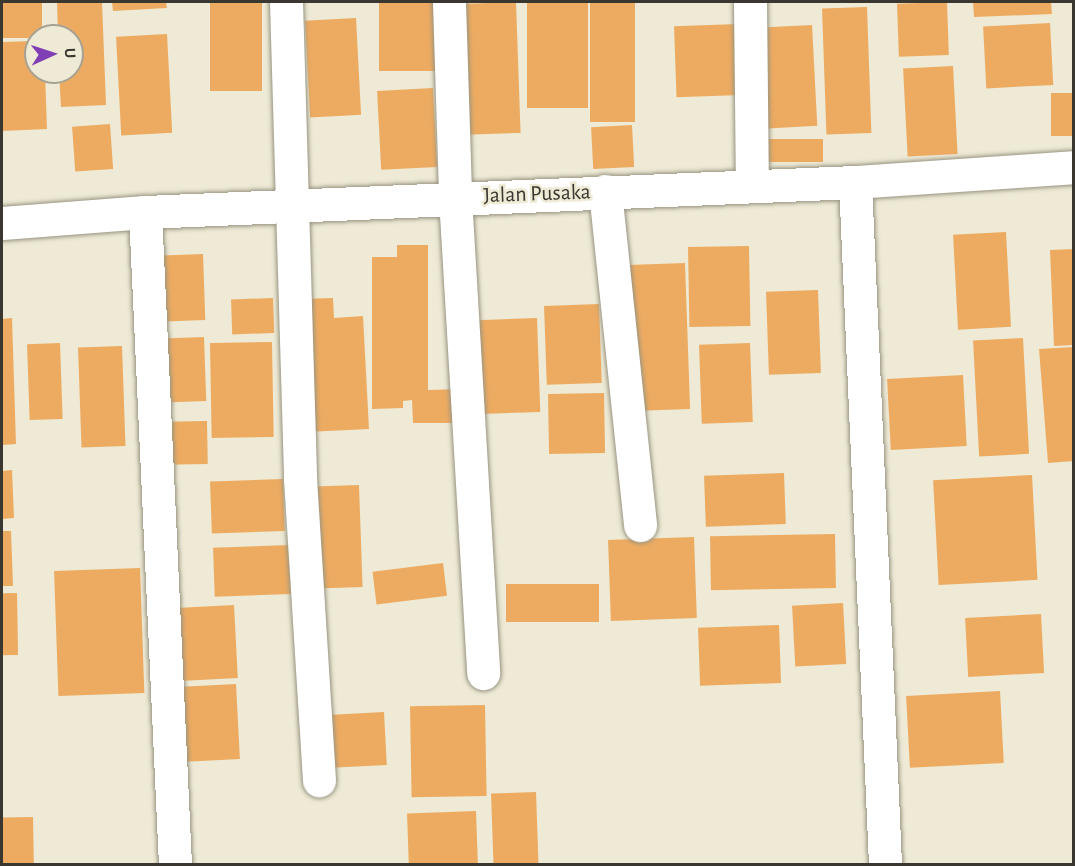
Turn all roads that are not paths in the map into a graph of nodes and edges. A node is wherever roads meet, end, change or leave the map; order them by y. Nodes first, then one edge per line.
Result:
1 (286, 2) edge
2 (449, 2) edge
3 (750, 2) edge
4 (1074, 167) edge
5 (855, 182) junction
6 (752, 184) junction
7 (605, 191) junction
8 (455, 197) junction
9 (294, 206) junction
10 (145, 212) junction
11 (2, 223) edge
12 (640, 525) dead end
13 (483, 673) dead end
14 (319, 780) dead end
15 (175, 864) edge
16 (885, 864) edge

1 - 9 street
2 - 8 street
3 - 6 street
4 - 5 street, Jalan Pusaka
5 - 6 street, Jalan Pusaka
5 - 16 street
6 - 7 street, Jalan Pusaka
7 - 8 street, Jalan Pusaka
7 - 12 street
8 - 9 street, Jalan Pusaka
8 - 13 street
9 - 10 street, Jalan Pusaka
9 - 14 street
10 - 11 street, Jalan Pusaka
10 - 15 street

